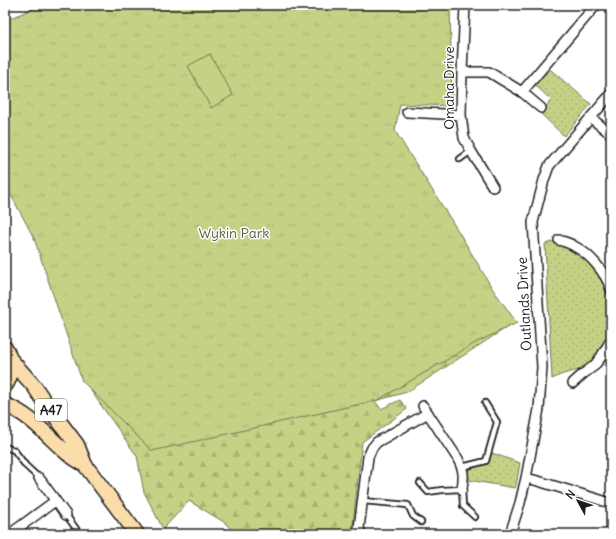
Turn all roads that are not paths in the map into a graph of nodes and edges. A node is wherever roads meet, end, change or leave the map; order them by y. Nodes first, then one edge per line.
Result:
1 (465, 5) edge
2 (596, 5) edge
3 (462, 72) junction
4 (522, 92) junction
5 (611, 94) edge
6 (541, 108) dead end
7 (407, 112) dead end
8 (461, 115) junction
9 (591, 118) junction
10 (611, 134) edge
11 (471, 151) junction
12 (460, 159) dead end
13 (493, 187) dead end
14 (559, 240) dead end
15 (611, 289) edge
16 (611, 340) edge
17 (8, 353) edge
18 (573, 383) dead end
19 (5, 386) edge
20 (484, 403) dead end
21 (5, 405) edge
22 (5, 447) edge
23 (85, 465) junction
24 (462, 467) junction
25 (39, 478) joint
26 (526, 478) junction
27 (420, 483) dead end
28 (462, 488) junction
29 (56, 501) junction
30 (362, 501) junction
31 (611, 504) edge
32 (66, 515) joint
33 (475, 517) dead end
34 (421, 522) dead end
35 (10, 534) edge
36 (80, 534) edge
37 (136, 534) edge
38 (360, 534) edge
39 (510, 534) edge

1 - 3 street, Omaha Drive
2 - 4 street
3 - 4 street
3 - 8 street, Omaha Drive
4 - 6 street
5 - 9 street, Outlands Drive
7 - 8 street
8 - 11 street, Omaha Drive
9 - 10 street
9 - 26 street, Outlands Drive
11 - 12 lane
11 - 13 street, Omaha Drive
14 - 15 street
16 - 18 street
17 - 19 main road
17 - 23 main road, A47
20 - 24 lane
21 - 23 main road, A47
22 - 25 lane
23 - 37 main road, A47
24 - 28 street
24 - 30 street
25 - 29 street
26 - 31 street
26 - 39 street, Outlands Drive
27 - 28 lane
28 - 33 lane
29 - 32 street
29 - 35 street
30 - 34 lane
30 - 38 street
32 - 36 lane

